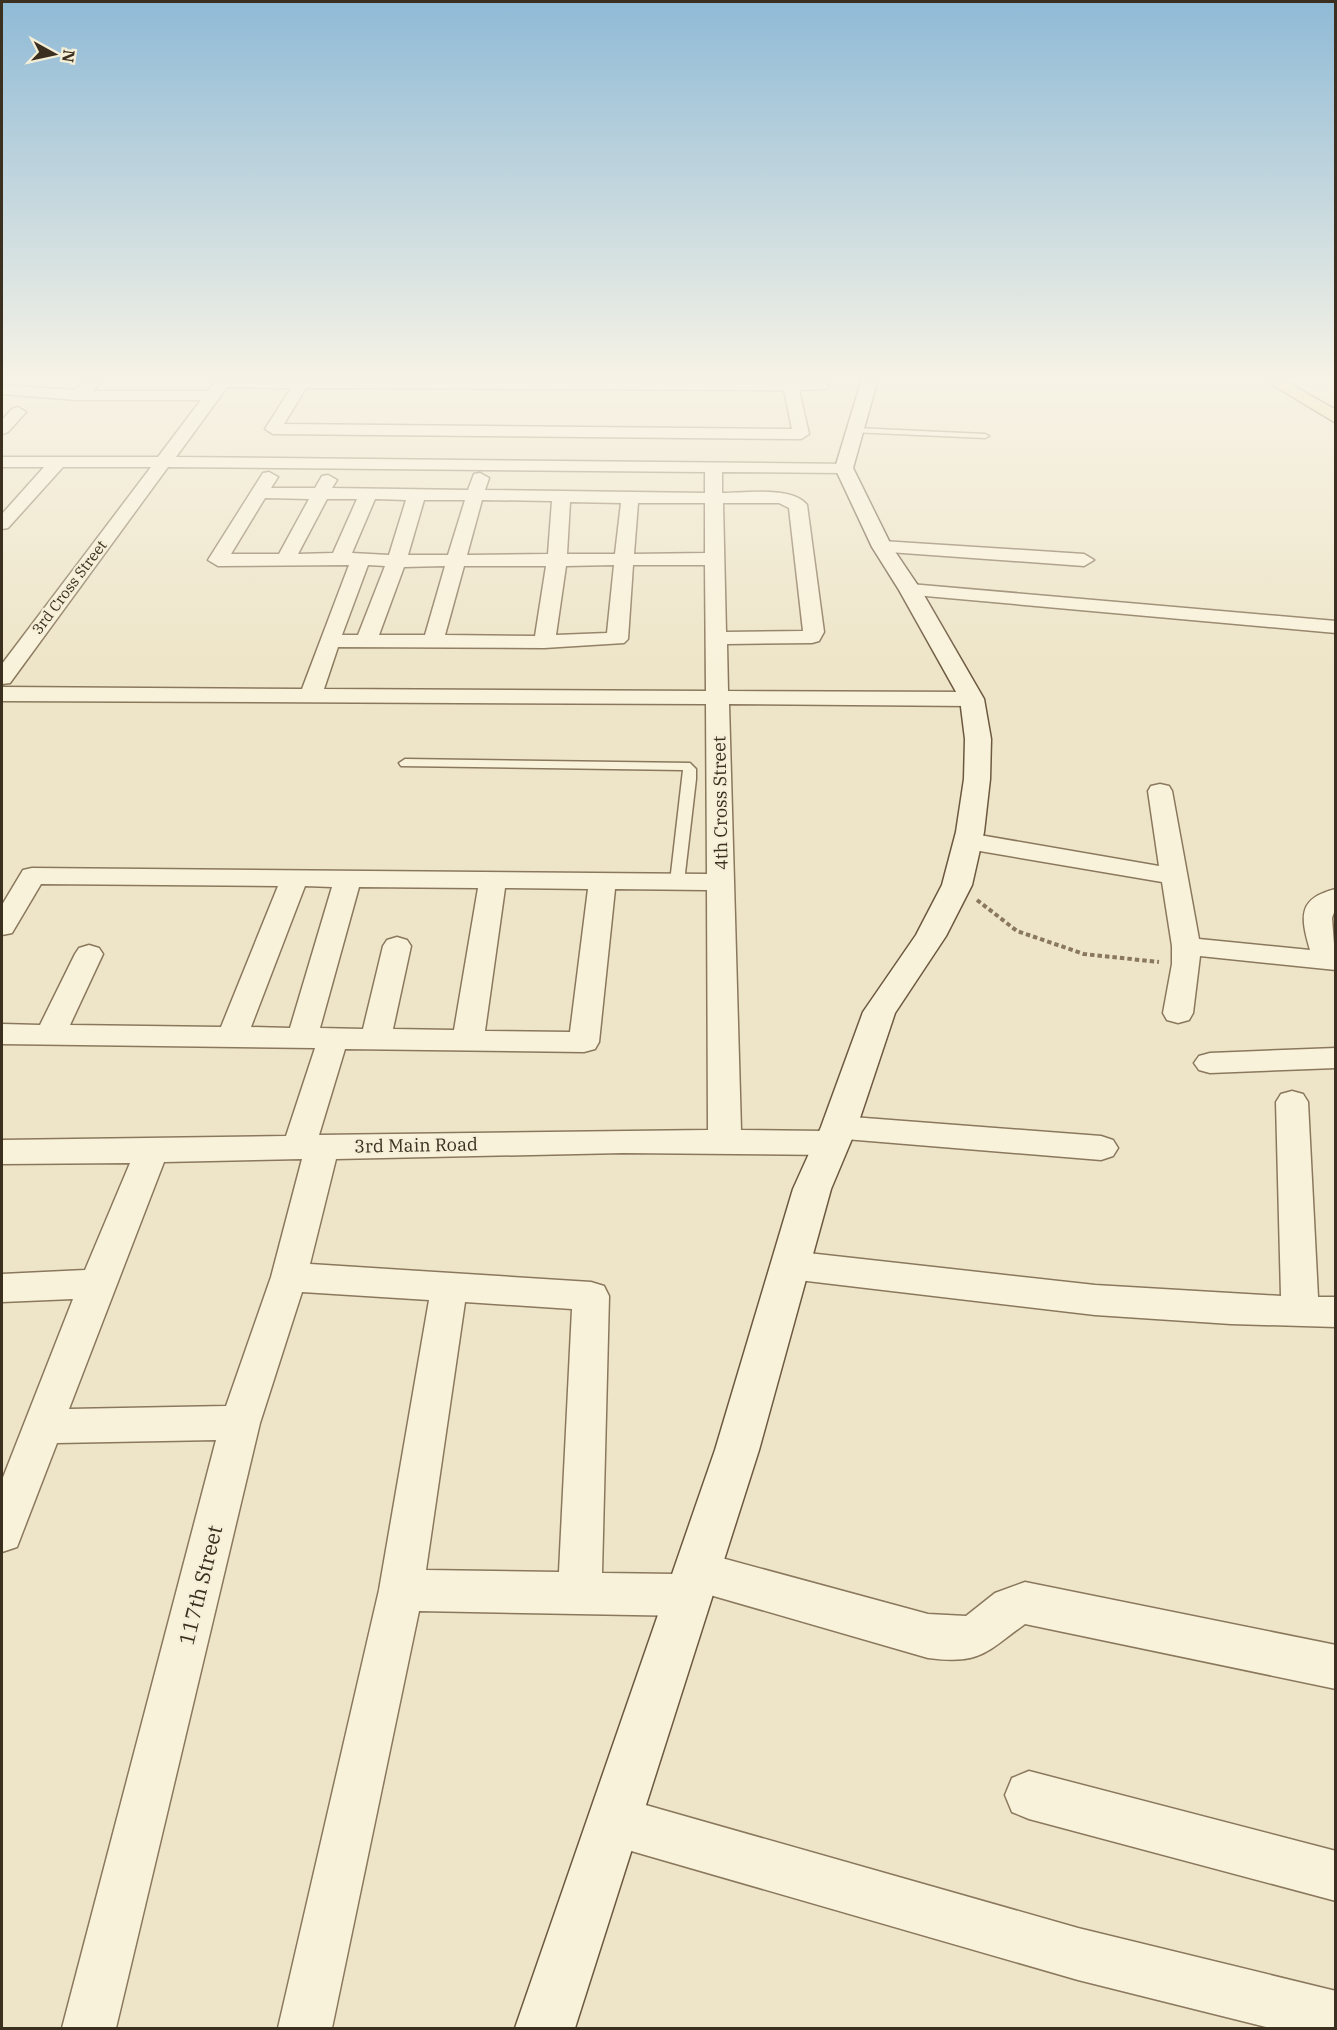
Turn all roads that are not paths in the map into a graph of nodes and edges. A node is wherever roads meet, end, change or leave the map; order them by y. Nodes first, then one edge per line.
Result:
1 (45, 477) edge
2 (152, 477) edge
3 (269, 477) edge
4 (480, 477) edge
5 (712, 477) edge
6 (848, 477) edge
7 (324, 487) junction
8 (2, 493) edge
9 (30, 493) junction
10 (260, 493) junction
11 (368, 495) junction
12 (416, 495) junction
13 (476, 496) junction
14 (561, 496) junction
15 (630, 498) junction
16 (713, 498) junction
17 (2, 524) edge
18 (882, 547) junction
19 (361, 559) junction
20 (625, 559) junction
21 (714, 559) junction
22 (285, 560) junction
23 (340, 560) junction
24 (557, 560) junction
25 (1084, 560) dead end
26 (397, 561) junction
27 (458, 561) junction
28 (910, 590) junction
29 (1335, 627) edge
30 (716, 638) junction
31 (328, 642) junction
32 (366, 642) junction
33 (434, 642) junction
34 (544, 642) junction
35 (2, 678) edge
36 (2, 694) edge
37 (311, 696) junction
38 (717, 698) junction
39 (972, 699) junction
40 (405, 763) dead end
41 (1160, 790) dead end
42 (968, 841) junction
43 (1173, 876) junction
44 (348, 879) junction
45 (294, 880) junction
46 (493, 880) junction
47 (602, 881) junction
48 (677, 882) junction
49 (721, 882) junction
50 (1335, 897) edge
51 (2, 927) edge
52 (398, 946) dead end
53 (89, 954) dead end
54 (1186, 955) junction
55 (1331, 960) edge
56 (1178, 1013) dead end
57 (2, 1034) edge
58 (50, 1035) junction
59 (232, 1037) junction
60 (318, 1038) junction
61 (376, 1039) junction
62 (468, 1041) junction
63 (1335, 1058) edge
64 (1210, 1063) dead end
65 (1292, 1102) dead end
66 (835, 1135) junction
67 (725, 1140) junction
68 (310, 1146) junction
69 (1101, 1148) dead end
70 (2, 1152) edge
71 (151, 1152) junction
72 (790, 1265) junction
73 (289, 1277) junction
74 (97, 1284) junction
75 (2, 1288) edge
76 (448, 1289) junction
77 (1318, 1312) edge
78 (240, 1423) junction
79 (44, 1426) junction
80 (2, 1533) edge
81 (692, 1583) junction
82 (401, 1590) junction
83 (580, 1592) junction
84 (1335, 1667) edge
85 (1029, 1795) dead end
86 (614, 1821) junction
87 (1335, 1876) edge
88 (1335, 2018) edge
89 (89, 2028) edge
90 (305, 2028) edge
91 (545, 2028) edge

1 - 9 street
2 - 35 street, 3rd Cross Street
3 - 10 street
4 - 13 street
5 - 16 street, 4th Cross Street
6 - 18 street
7 - 10 street
7 - 11 street
7 - 22 street
8 - 9 street
9 - 17 street
10 - 22 street
11 - 12 street
11 - 23 street
12 - 13 street
12 - 26 street
13 - 14 street
13 - 27 street
14 - 15 street
14 - 24 street
15 - 16 street
15 - 20 street
16 - 21 street, 4th Cross Street
16 - 30 street
18 - 25 street
18 - 28 street
19 - 23 street
19 - 26 street
19 - 31 street
20 - 21 street
20 - 24 street
20 - 34 street
21 - 30 street, 4th Cross Street
22 - 23 street
24 - 27 street
24 - 34 street
26 - 27 street
26 - 32 street
27 - 33 street
28 - 29 street
28 - 39 street
30 - 38 street, 4th Cross Street
31 - 32 street
31 - 37 street
32 - 33 street
33 - 34 street
36 - 37 street
37 - 38 street
38 - 39 street
38 - 49 street, 4th Cross Street
39 - 42 street
40 - 48 lane
41 - 43 street
42 - 43 street
42 - 66 street
43 - 54 street
44 - 45 street
44 - 46 street
44 - 60 street, 117th Street
45 - 51 street
45 - 59 street
46 - 47 street
46 - 62 street
47 - 48 street
47 - 62 street
48 - 49 street
49 - 67 street, 4th Cross Street
50 - 55 street
52 - 61 street
53 - 58 street
54 - 55 street
54 - 56 street
57 - 58 street
58 - 59 street
59 - 60 street
60 - 61 street
60 - 68 street, 117th Street
61 - 62 street
63 - 64 street
65 - 77 street
66 - 67 street, 3rd Main Road
66 - 69 street, 3rd Main Road
66 - 72 street
67 - 68 street, 3rd Main Road
68 - 71 street, 3rd Main Road
68 - 73 street, 117th Street
70 - 71 street, 3rd Main Road
71 - 74 street
72 - 77 street
72 - 81 street
73 - 76 street
73 - 78 street, 117th Street
74 - 75 street
74 - 79 street
76 - 82 street
76 - 83 street
78 - 79 street
78 - 89 street, 117th Street
79 - 80 street
81 - 83 street
81 - 84 street
81 - 86 street
82 - 83 street
82 - 90 street
85 - 87 street
86 - 88 street
86 - 91 street

